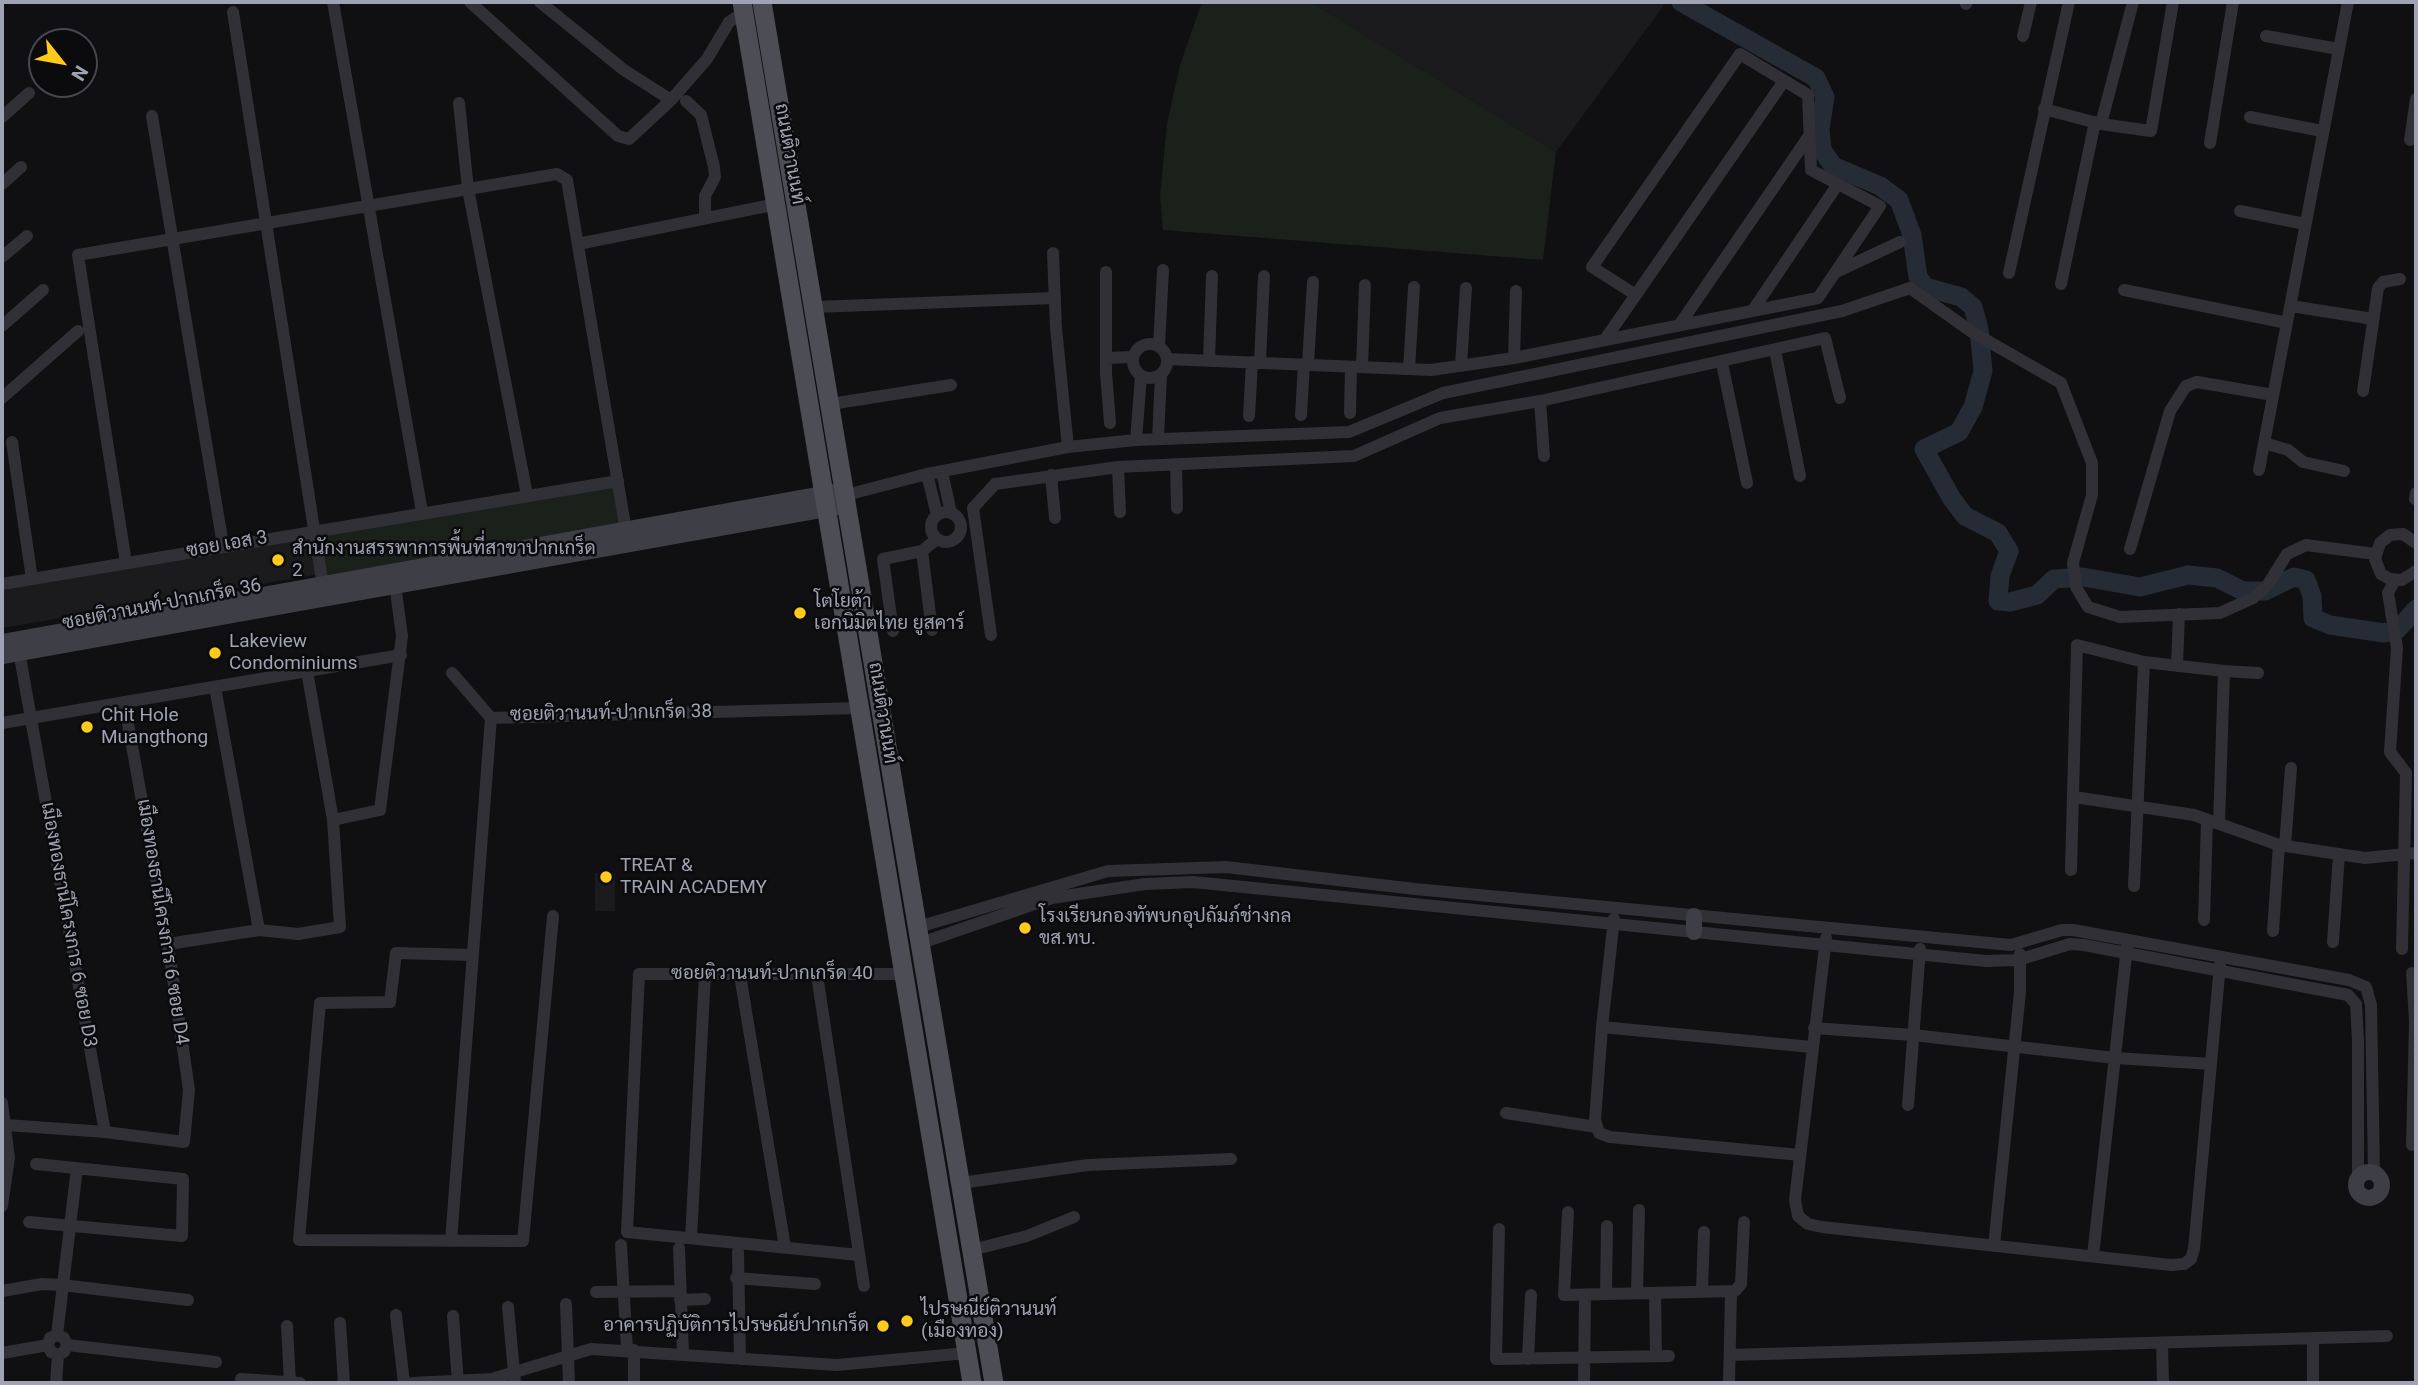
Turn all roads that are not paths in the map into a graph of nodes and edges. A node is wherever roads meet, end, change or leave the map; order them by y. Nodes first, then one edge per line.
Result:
1 (333, 2) edge
2 (470, 2) edge
3 (540, 2) edge
4 (762, 2) edge
5 (2031, 2) edge
6 (2069, 2) edge
7 (2133, 2) edge
8 (2174, 2) edge
9 (2233, 2) edge
10 (2348, 2) edge
11 (743, 7) edge
12 (233, 12) dead end
13 (2023, 36) dead end
14 (2266, 36) dead end
15 (2338, 49) junction
16 (1784, 81) junction
17 (28, 94) edge
18 (2416, 99) edge
19 (671, 100) junction
20 (686, 101) dead end
21 (459, 103) dead end
22 (2044, 109) junction
23 (152, 116) dead end
24 (2, 117) edge
25 (2250, 117) dead end
26 (2098, 123) junction
27 (2322, 131) junction
28 (1809, 136) junction
29 (2410, 140) dead end
30 (2210, 143) dead end
31 (21, 167) dead end
32 (2, 184) edge
33 (1838, 184) junction
34 (468, 189) junction
35 (776, 204) junction
36 (368, 206) junction
37 (2240, 211) dead end
38 (705, 218) junction
39 (267, 223) junction
40 (2305, 224) junction
41 (27, 236) dead end
42 (171, 240) junction
43 (1899, 242) dead end
44 (578, 244) junction
45 (1053, 253) dead end
46 (2, 257) edge
47 (1163, 270) dead end
48 (1106, 272) dead end
49 (1835, 272) junction
50 (2009, 273) dead end
51 (1212, 276) dead end
52 (1264, 276) dead end
53 (2400, 279) dead end
54 (1313, 282) dead end
55 (2061, 284) dead end
56 (1365, 285) dead end
57 (1414, 287) dead end
58 (1465, 288) dead end
59 (43, 290) dead end
60 (2124, 290) dead end
61 (1516, 291) dead end
62 (1636, 295) junction
63 (1055, 298) junction
64 (2291, 306) junction
65 (815, 307) junction
66 (1753, 310) junction
67 (2373, 319) junction
68 (2287, 323) junction
69 (1680, 324) junction
70 (2, 327) edge
71 (78, 331) dead end
72 (1606, 338) junction
73 (1159, 346) junction
74 (1775, 350) junction
75 (1133, 357) junction
76 (1106, 358) junction
77 (1514, 358) junction
78 (1167, 359) junction
79 (1209, 360) junction
80 (1256, 362) junction
81 (1722, 363) junction
82 (1306, 364) junction
83 (1461, 365) junction
84 (1357, 367) junction
85 (1409, 369) junction
86 (1161, 374) junction
87 (1141, 376) junction
88 (951, 385) dead end
89 (2363, 391) dead end
90 (2273, 395) junction
91 (2, 398) edge
92 (1840, 398) dead end
93 (1540, 401) junction
94 (831, 404) junction
95 (1350, 413) dead end
96 (1301, 415) dead end
97 (1249, 416) dead end
98 (1110, 423) dead end
99 (1158, 439) junction
100 (1136, 440) junction
101 (12, 442) dead end
102 (2264, 443) junction
103 (1068, 447) junction
104 (1544, 456) dead end
105 (1176, 464) junction
106 (1118, 467) junction
107 (2259, 470) dead end
108 (2344, 471) dead end
109 (942, 472) junction
110 (927, 474) junction
111 (1051, 475) junction
112 (1800, 476) dead end
113 (618, 481) junction
114 (1747, 484) dead end
115 (527, 495) junction
116 (847, 497) junction
117 (824, 501) junction
118 (974, 508) junction
119 (1177, 508) dead end
120 (422, 512) junction
121 (1120, 512) dead end
122 (949, 517) junction
123 (1055, 517) dead end
124 (315, 530) junction
125 (627, 538) junction
126 (937, 539) junction
127 (2416, 543) edge
128 (223, 545) junction
129 (2130, 549) dead end
130 (922, 551) junction
131 (2375, 554) junction
132 (126, 563) junction
133 (2416, 571) edge
134 (394, 578) junction
135 (32, 579) junction
136 (2395, 580) junction
137 (2, 584) edge
138 (324, 590) junction
139 (2179, 614) junction
140 (932, 630) dead end
141 (894, 631) dead end
142 (991, 635) dead end
143 (13, 644) edge
144 (401, 655) junction
145 (2, 656) edge
146 (2144, 662) junction
147 (2177, 666) junction
148 (307, 671) junction
149 (2224, 671) junction
150 (452, 673) dead end
151 (2258, 673) dead end
152 (215, 687) junction
153 (124, 702) junction
154 (859, 708) junction
155 (31, 718) junction
156 (491, 718) junction
157 (2, 723) edge
158 (2291, 768) dead end
159 (2074, 797) junction
160 (2138, 807) junction
161 (333, 820) junction
162 (2213, 822) junction
163 (2282, 846) junction
164 (2402, 853) junction
165 (2416, 853) edge
166 (2339, 854) junction
167 (2071, 870) dead end
168 (2133, 887) dead end
169 (1615, 909) junction
170 (553, 916) dead end
171 (2204, 920) dead end
172 (1694, 924) junction
173 (1613, 925) junction
174 (1828, 927) junction
175 (259, 930) junction
176 (2273, 931) dead end
177 (1921, 936) junction
178 (920, 939) junction
179 (2333, 942) dead end
180 (2019, 943) junction
181 (168, 944) junction
182 (1824, 945) junction
183 (2127, 946) junction
184 (2402, 949) dead end
185 (900, 951) junction
186 (1920, 954) junction
187 (472, 955) junction
188 (2020, 959) junction
189 (2220, 964) junction
190 (2412, 973) dead end
191 (705, 974) junction
192 (905, 974) junction
193 (740, 975) junction
194 (817, 975) junction
195 (2416, 1021) edge
196 (1602, 1027) junction
197 (1814, 1028) junction
198 (1913, 1035) junction
199 (1812, 1047) junction
200 (2012, 1049) junction
201 (2115, 1058) junction
202 (2211, 1064) junction
203 (2, 1103) edge
204 (1908, 1105) dead end
205 (1506, 1113) dead end
206 (6, 1125) junction
207 (1596, 1127) junction
208 (105, 1132) junction
209 (2412, 1146) dead end
210 (1800, 1155) junction
211 (1231, 1159) dead end
212 (36, 1164) dead end
213 (77, 1168) junction
214 (961, 1183) junction
215 (2, 1206) edge
216 (1639, 1210) dead end
217 (1567, 1212) dead end
218 (1074, 1217) dead end
219 (29, 1222) dead end
220 (1744, 1222) dead end
221 (70, 1225) junction
222 (1607, 1226) dead end
223 (1499, 1229) dead end
224 (1704, 1232) dead end
225 (691, 1238) junction
226 (452, 1241) junction
227 (621, 1245) dead end
228 (1994, 1246) junction
229 (785, 1247) junction
230 (679, 1248) dead end
231 (972, 1250) junction
232 (738, 1252) dead end
233 (859, 1255) junction
234 (2094, 1256) junction
235 (736, 1278) junction
236 (815, 1284) dead end
237 (62, 1285) junction
238 (864, 1286) dead end
239 (2, 1291) edge
240 (1702, 1291) junction
241 (596, 1292) dead end
242 (1731, 1292) junction
243 (624, 1293) junction
244 (1637, 1293) junction
245 (1656, 1293) junction
246 (1606, 1294) junction
247 (680, 1295) junction
248 (1531, 1295) dead end
249 (1585, 1295) junction
250 (705, 1299) dead end
251 (188, 1300) dead end
252 (566, 1304) dead end
253 (508, 1307) dead end
254 (396, 1315) dead end
255 (453, 1316) dead end
256 (340, 1323) dead end
257 (287, 1326) dead end
258 (57, 1335) junction
259 (2387, 1336) dead end
260 (2313, 1339) junction
261 (2162, 1344) junction
262 (67, 1345) junction
263 (630, 1349) junction
264 (53, 1350) junction
265 (2, 1353) edge
266 (967, 1353) junction
267 (683, 1354) junction
268 (1730, 1355) junction
269 (568, 1357) junction
270 (1583, 1358) junction
271 (740, 1359) junction
272 (1528, 1359) junction
273 (216, 1363) dead end
274 (514, 1378) edge
275 (241, 1379) dead end
276 (458, 1382) edge
277 (57, 1383) edge
278 (290, 1383) edge
279 (300, 1383) edge
280 (344, 1383) edge
281 (404, 1383) edge
282 (412, 1383) edge
283 (569, 1383) edge
284 (634, 1383) edge
285 (972, 1383) edge
286 (994, 1383) edge
287 (1584, 1383) edge
288 (1729, 1383) edge
289 (2163, 1383) edge
290 (2313, 1383) edge

1 - 36 street
2 - 19 street
3 - 19 street
4 - 65 main road, ถนนติวานนท์
5 - 13 street
6 - 22 street
7 - 26 street
8 - 26 street
9 - 30 street
10 - 15 street
11 - 19 street
11 - 35 main road, ถนนติวานนท์
12 - 39 street
14 - 15 street
15 - 27 street
16 - 28 street
16 - 62 street
16 - 62 street
17 - 24 street
18 - 29 street
20 - 38 street
21 - 34 street
22 - 26 street
22 - 50 street
23 - 42 street
25 - 27 street
26 - 55 street
27 - 40 street
28 - 33 street
28 - 69 street
31 - 32 street
33 - 49 street
33 - 66 street
34 - 36 street
34 - 44 street
34 - 115 street
35 - 38 street
35 - 117 main road, ถนนติวานนท์
36 - 39 street
36 - 120 street
37 - 40 street
38 - 44 street
39 - 42 street
39 - 124 street
40 - 64 street
41 - 46 street
42 - 128 street
42 - 132 street
43 - 49 street
44 - 113 street
45 - 63 street
47 - 73 street
48 - 76 street
49 - 66 street
51 - 79 street
52 - 80 street
53 - 67 street
54 - 82 street
56 - 84 street
57 - 85 street
58 - 83 street
59 - 70 street
60 - 68 street
61 - 77 street
62 - 72 street
63 - 65 street
63 - 103 street
64 - 67 street
64 - 68 street
65 - 94 main road, ถนนติวานนท์
66 - 69 street
67 - 89 street
68 - 90 street
69 - 72 street
71 - 91 street
72 - 77 street
73 - 75 street
73 - 78 street
74 - 81 street
74 - 92 street
74 - 112 street
75 - 76 street
75 - 87 street
76 - 98 street
77 - 83 street
78 - 79 street
78 - 86 street
79 - 80 street
80 - 82 street
80 - 97 street
81 - 93 street
81 - 114 street
82 - 84 street
82 - 96 street
83 - 85 street
84 - 85 street
84 - 95 street
86 - 87 street
86 - 99 street
87 - 100 street
88 - 94 street
90 - 102 street
90 - 129 street
93 - 104 street
93 - 105 street
94 - 116 main road, ถนนติวานนท์
99 - 100 street
99 - 139 street
100 - 103 street
101 - 135 street
102 - 107 street
102 - 108 street
103 - 109 street
105 - 106 street
105 - 119 street
106 - 111 street
106 - 121 street
109 - 110 street
109 - 122 street
110 - 116 street
110 - 122 street
111 - 118 street
111 - 123 street
113 - 115 street, ซอย เอส 3
113 - 125 street
115 - 120 street, ซอย เอส 3
116 - 117 street, ซอยติวานนท์-ปากเกร็ด 36
116 - 178 main road, ถนนติวานนท์
117 - 125 street, ซอยติวานนท์-ปากเกร็ด 36
117 - 154 main road, ถนนติวานนท์
118 - 122 street
118 - 142 street
120 - 124 street, ซอย เอส 3
122 - 126 street
122 - 126 street
124 - 128 street, ซอย เอส 3
124 - 138 street
125 - 134 street, ซอยติวานนท์-ปากเกร็ด 36
126 - 130 street
127 - 131 street
128 - 132 street, ซอย เอส 3
130 - 140 street
130 - 141 street
131 - 136 street
131 - 139 street
132 - 135 street, ซอย เอส 3
133 - 136 street
134 - 138 street, ซอยติวานนท์-ปากเกร็ด 36
134 - 144 street
135 - 137 street, ซอย เอส 3
136 - 164 street
138 - 143 street, ซอยติวานนท์-ปากเกร็ด 36
139 - 147 street
143 - 145 street, ซอยติวานนท์-ปากเกร็ด 36
143 - 155 street, เมืองทองธานีโครงการ 6 ซอย D3
144 - 148 street
144 - 161 street
146 - 147 street
146 - 159 street
146 - 160 street
147 - 149 street
148 - 152 street
148 - 161 street
149 - 151 street
149 - 162 street
150 - 156 street
152 - 153 street
152 - 175 street
153 - 155 street
153 - 181 street, เมืองทองธานีโครงการ 6 ซอย D4
154 - 156 street, ซอยติวานนท์-ปากเกร็ด 38
154 - 185 main road, ถนนติวานนท์
155 - 157 street
155 - 208 street, เมืองทองธานีโครงการ 6 ซอย D3
156 - 187 street, ซอยติวานนท์-ปากเกร็ด 38
158 - 163 street
159 - 160 street
159 - 167 street
160 - 162 street
160 - 168 street
161 - 175 street
162 - 163 street
162 - 171 street
163 - 166 street
163 - 176 street
164 - 165 street
164 - 166 street
164 - 184 street
166 - 179 street
169 - 172 street
169 - 173 street
169 - 178 street
170 - 226 street
172 - 173 street
172 - 174 street
172 - 182 street
173 - 178 street
173 - 196 street
174 - 177 street
174 - 182 street
175 - 181 street
177 - 180 street
177 - 186 street
178 - 185 main road
178 - 214 main road, ถนนติวานนท์
180 - 183 street
180 - 188 street
181 - 208 street, เมืองทองธานีโครงการ 6 ซอย D4
182 - 186 street
182 - 197 street
183 - 188 street
183 - 189 street
183 - 201 street
185 - 192 main road, ถนนติวานนท์
186 - 188 street
186 - 198 street
187 - 226 street, ซอยติวานนท์-ปากเกร็ด 38
187 - 226 street
188 - 200 street
189 - 189 street
189 - 202 street
190 - 195 street
191 - 193 street, ซอยติวานนท์-ปากเกร็ด 40
191 - 225 street
191 - 225 street, ซอยติวานนท์-ปากเกร็ด 40
192 - 194 street, ซอยติวานนท์-ปากเกร็ด 40
192 - 266 main road, ถนนติวานนท์
193 - 194 street, ซอยติวานนท์-ปากเกร็ด 40
193 - 229 street
194 - 233 street
195 - 209 street
196 - 199 street
196 - 207 street
197 - 198 street
197 - 199 street
198 - 200 street
198 - 204 street
199 - 210 street
200 - 201 street
200 - 228 street
201 - 202 street
201 - 234 street
202 - 234 street
203 - 206 street
205 - 207 street
206 - 208 street
206 - 215 street
207 - 210 street
210 - 228 street
211 - 214 street
212 - 213 street
213 - 221 street
213 - 221 street
214 - 231 main road, ถนนติวานนท์
216 - 244 street
217 - 249 street
218 - 231 street
219 - 221 street
220 - 242 street
221 - 237 street
222 - 246 street
223 - 272 street
224 - 240 street
225 - 229 street
227 - 243 street
228 - 234 street
229 - 233 street
230 - 247 street
231 - 286 main road, ถนนติวานนท์
232 - 235 street
233 - 238 street
235 - 236 street
235 - 271 street
237 - 239 street
237 - 251 street
237 - 258 street
240 - 242 street
240 - 245 street
241 - 243 street
242 - 268 street
243 - 247 street
243 - 263 street
244 - 245 street
244 - 246 street
245 - 270 street
246 - 249 street
247 - 250 street
247 - 267 street
248 - 272 street
249 - 270 street
252 - 269 street
253 - 274 street
254 - 281 street
255 - 276 street
256 - 280 street
257 - 278 street
258 - 262 street
258 - 264 street
259 - 260 street
260 - 261 street
260 - 290 street
261 - 268 street
261 - 289 street
262 - 264 street
262 - 273 street
263 - 267 street
263 - 269 street
263 - 284 street
264 - 265 street
264 - 277 street
266 - 271 street
266 - 285 main road, ถนนติวานนท์
267 - 271 street
268 - 288 street
269 - 274 street
269 - 283 street
270 - 272 street
270 - 287 street
274 - 276 street
275 - 278 street
276 - 282 street
278 - 279 street

